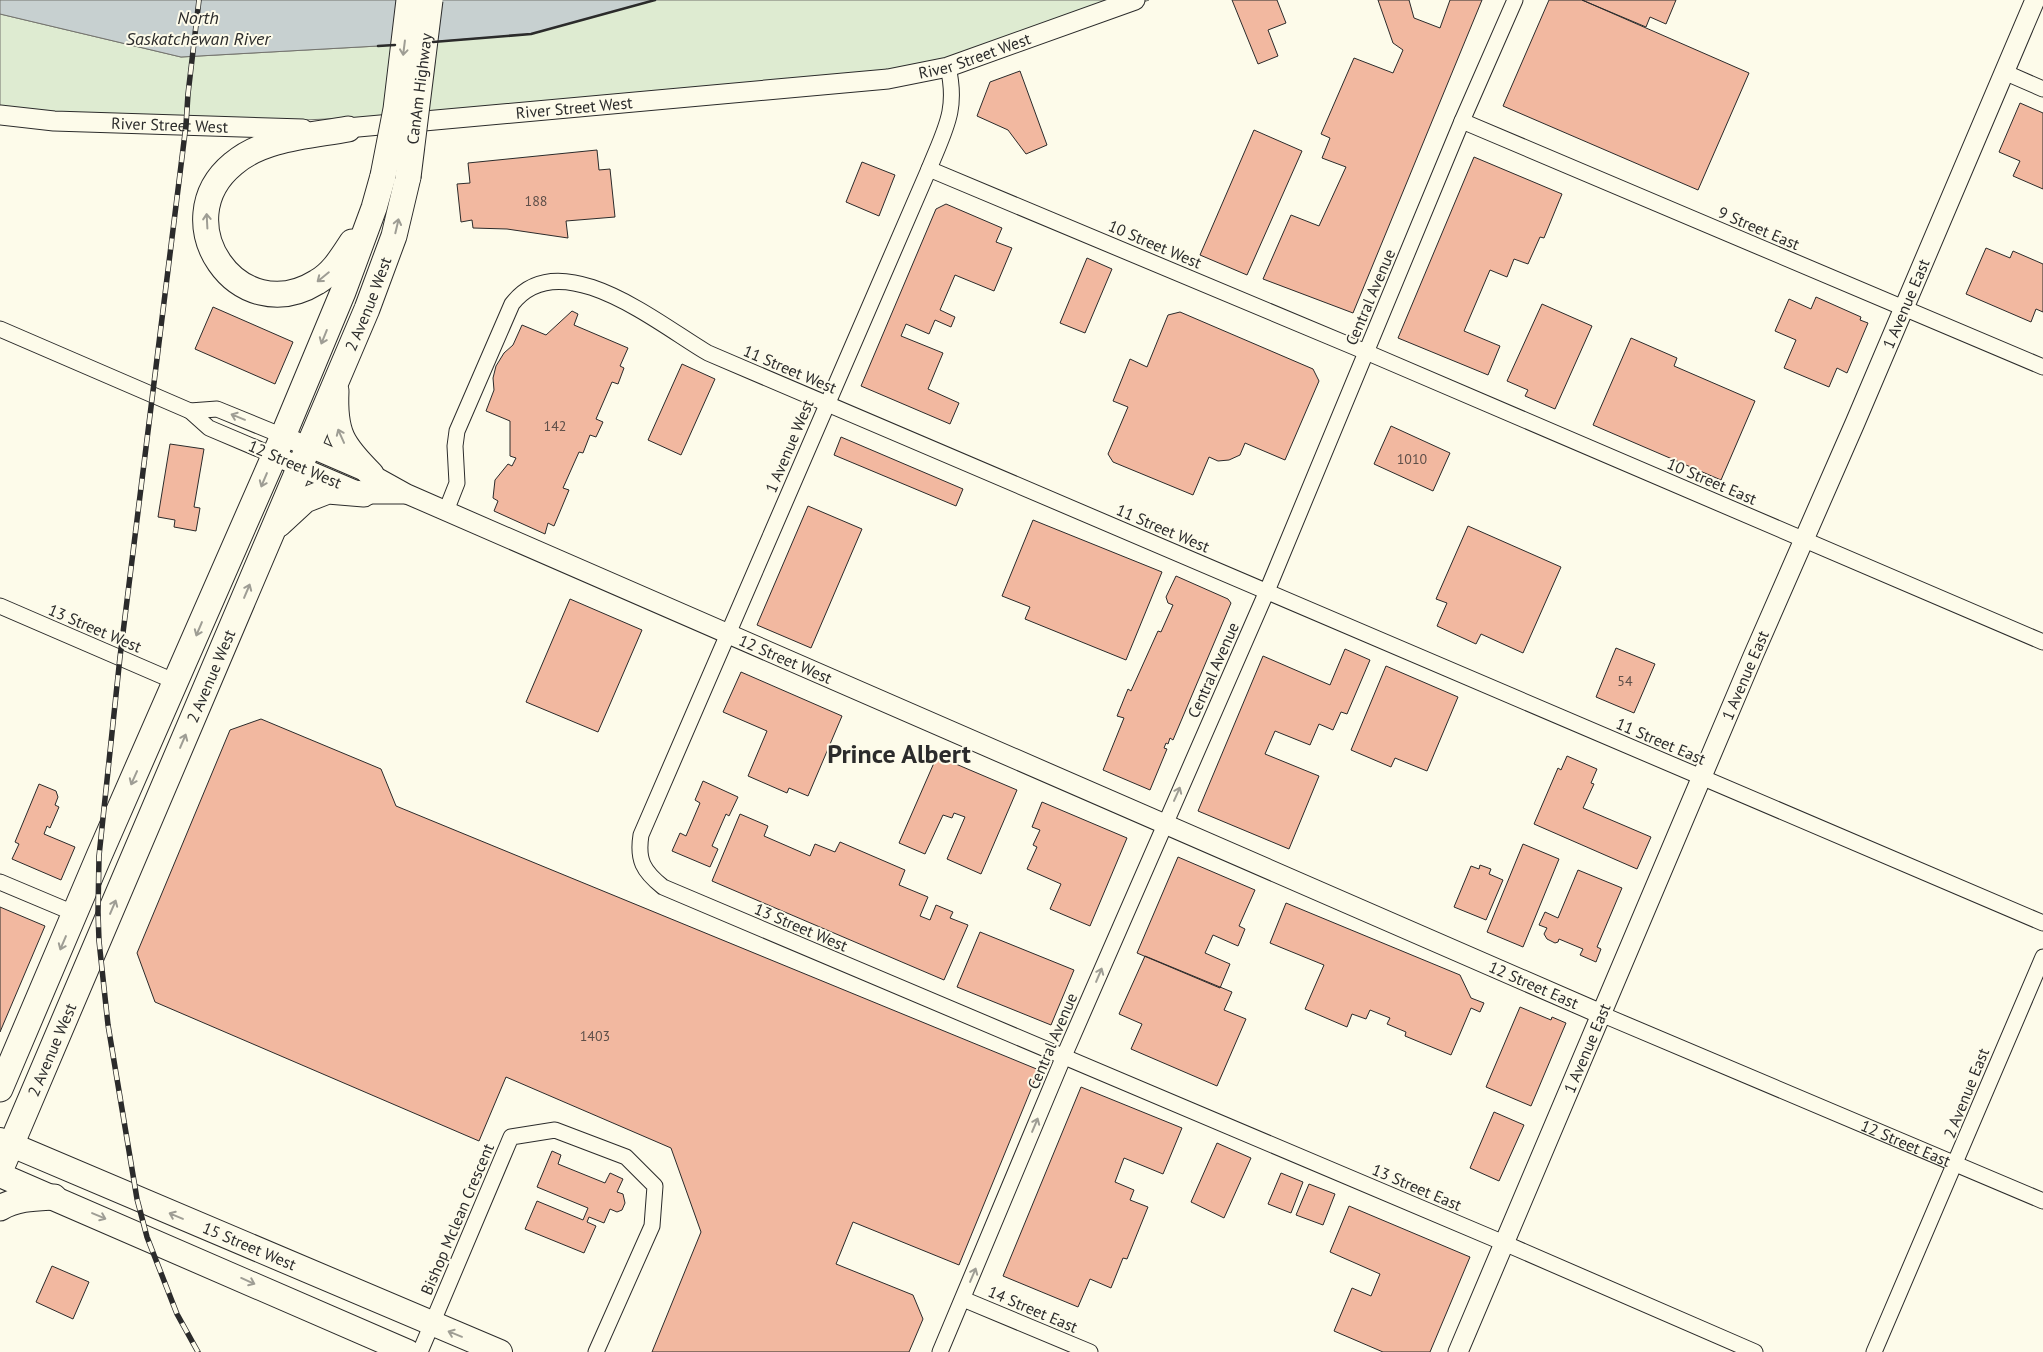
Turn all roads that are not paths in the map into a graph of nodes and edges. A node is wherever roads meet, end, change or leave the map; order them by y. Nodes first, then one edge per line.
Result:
1 (409, 0) edge
2 (430, 0) edge
3 (1135, 0) edge
4 (1515, 0) edge
5 (2035, 0) edge
6 (948, 67) junction
7 (2004, 72) junction
8 (2043, 89) edge
9 (0, 115) edge
10 (1462, 121) junction
11 (348, 129) junction
12 (929, 168) junction
13 (383, 176) junction
14 (408, 177) joint
15 (1904, 308) junction
16 (0, 329) edge
17 (1366, 352) junction
18 (2043, 367) edge
19 (336, 385) junction
20 (827, 403) junction
21 (190, 410) junction
22 (279, 446) junction
23 (304, 456) junction
24 (368, 484) junction
25 (446, 511) junction
26 (272, 531) junction
27 (1805, 540) junction
28 (1267, 591) junction
29 (0, 606) edge
30 (727, 634) junction
31 (2043, 642) edge
32 (176, 682) junction
33 (675, 753) joint
34 (1702, 777) junction
35 (1164, 824) junction
36 (0, 882) edge
37 (76, 914) junction
38 (2043, 923) edge
39 (2043, 957) edge
40 (1601, 1014) junction
41 (1064, 1056) junction
42 (0, 1089) edge
43 (6, 1142) edge
44 (1956, 1164) junction
45 (0, 1173) edge
46 (54, 1197) junction
47 (2043, 1201) edge
48 (0, 1208) edge
49 (1504, 1243) junction
50 (963, 1299) junction
51 (432, 1324) junction
52 (408, 1352) edge
53 (420, 1352) edge
54 (500, 1352) edge
55 (596, 1352) edge
56 (940, 1352) edge
57 (1090, 1352) edge
58 (1458, 1352) edge
59 (1755, 1352) edge
60 (1874, 1352) edge

1 -> 13 highway, CanAm Highway, bridge
2 - 14 highway, CanAm Highway, bridge
3 - 6 street, River Street West
4 - 10 street, Central Avenue
5 - 7 street, 1 Avenue East
6 - 11 street, River Street West
6 - 12 street, 1 Avenue West
7 - 8 street
7 - 15 street, 1 Avenue East
9 - 11 street, River Street West
10 - 15 street, 9 Street East
10 - 17 street, Central Avenue
13 -> 11 highway
12 - 17 street, 10 Street West
12 - 20 street, 1 Avenue West
13 -> 22 highway, 2 Avenue West
19 -> 14 highway, 2 Avenue West
15 - 18 street, 9 Street East
15 - 27 street, 1 Avenue East
16 - 21 street, 12 Street West
17 - 27 street, 10 Street East
17 - 28 street, Central Avenue
19 - 23 highway, 2 Avenue West
24 -> 19 highway
20 - 25 street, 11 Street West
20 - 28 street, 11 Street West
20 - 30 street, 1 Avenue West
21 - 22 street, 12 Street West
22 -> 21 street, 12 Street West
22 - 23 street, 12 Street West
22 -> 32 highway, 2 Avenue West
23 - 24 street, 12 Street West
23 - 26 highway, 2 Avenue West
24 - 25 street, 12 Street West
24 - 26 highway
25 - 30 street, 12 Street West
43 -> 26 highway, 2 Avenue West
27 - 31 street, 10 Street East
27 - 34 street, 1 Avenue East
28 - 34 street, 11 Street East
35 -> 28 street, Central Avenue
29 - 32 street, 13 Street West
30 - 33 street, 1 Avenue West
30 - 35 street, 12 Street West
32 -> 37 highway, 2 Avenue West
33 - 41 street, 13 Street West
34 - 38 street, 11 Street East
34 - 40 street, 1 Avenue East
35 - 40 street, 12 Street East
41 -> 35 street, Central Avenue
36 - 37 street
37 -> 42 highway, 2 Avenue West
39 - 44 street, 2 Avenue East
40 - 44 street, 12 Street East
40 - 49 street, 1 Avenue East
41 - 49 street, 13 Street East
50 -> 41 street, Central Avenue
43 - 45 highway, 2 Avenue West
51 -> 43 main road, 15 Street West
44 - 47 street, 12 Street East
44 - 60 street, 2 Avenue East
45 - 46 main road, 15 Street West
46 - 48 highway
46 -> 52 main road, 15 Street West
49 - 58 street, 1 Avenue East
49 - 59 street, 13 Street East
50 - 56 street, Central Avenue
50 - 57 street, 14 Street East
51 - 53 street
54 -> 51 main road, 15 Street West
51 - 55 street, Bishop Mclean Crescent

